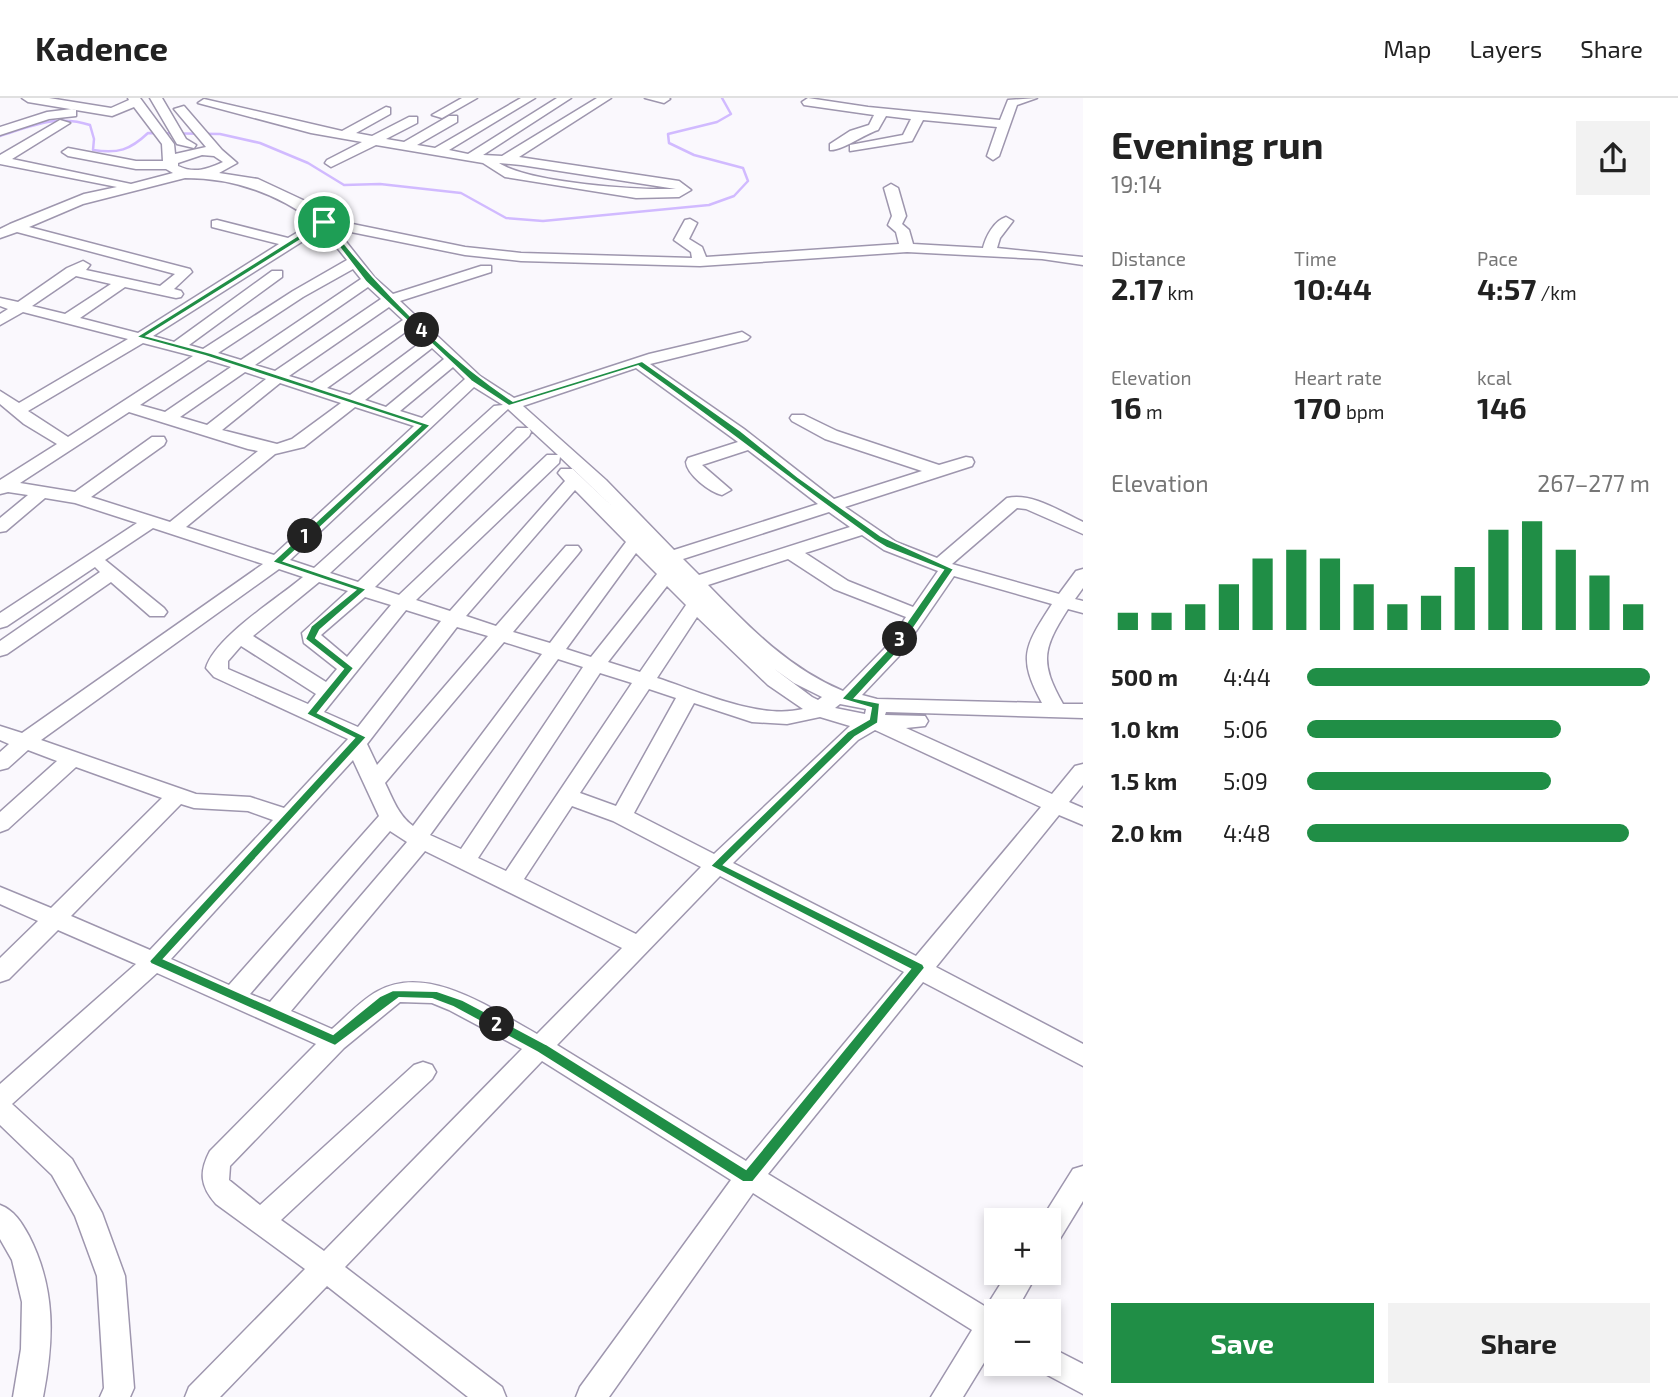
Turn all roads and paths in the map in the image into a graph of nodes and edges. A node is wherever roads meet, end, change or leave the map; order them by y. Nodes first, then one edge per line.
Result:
1 (28, 98) edge
2 (156, 98) edge
3 (218, 98) edge
4 (471, 98) edge
5 (529, 98) edge
6 (565, 98) edge
7 (605, 98) edge
8 (1031, 98) edge
9 (135, 100) edge
10 (808, 102) dead end
11 (204, 103) junction
12 (941, 106) dead end
13 (180, 110) junction
14 (386, 111) dead end
15 (165, 112) junction
16 (882, 112) junction
17 (438, 115) dead end
18 (919, 115) junction
19 (1007, 118) junction
20 (0, 119) edge
21 (453, 119) dead end
22 (413, 120) dead end
23 (26, 123) junction
24 (0, 131) edge
25 (344, 135) junction
26 (374, 141) junction
27 (205, 145) junction
28 (407, 146) junction
29 (834, 147) dead end
30 (854, 148) dead end
31 (68, 152) dead end
32 (437, 152) junction
33 (993, 156) dead end
34 (470, 158) junction
35 (0, 160) edge
36 (484, 160) junction
37 (505, 160) junction
38 (231, 163) junction
39 (331, 163) dead end
40 (176, 169) junction
41 (205, 174) junction
42 (125, 185) junction
43 (891, 188) dead end
44 (76, 202) junction
45 (298, 202) junction
46 (13, 221) junction
47 (1006, 221) dead end
48 (324, 222) junction
49 (690, 223) dead end
50 (217, 224) dead end
51 (0, 234) edge
52 (290, 243) junction
53 (907, 248) junction
54 (989, 251) junction
55 (102, 252) junction
56 (1083, 261) edge
57 (354, 262) junction
58 (700, 262) junction
59 (486, 269) dead end
60 (72, 271) junction
61 (277, 274) dead end
62 (232, 278) junction
63 (369, 280) junction
64 (123, 282) junction
65 (263, 284) junction
66 (163, 291) junction
67 (301, 292) junction
68 (198, 299) junction
69 (390, 300) junction
70 (0, 302) edge
71 (22, 307) junction
72 (68, 319) junction
73 (412, 320) junction
74 (0, 321) edge
75 (141, 337) junction
76 (742, 337) dead end
77 (433, 340) junction
78 (177, 347) junction
79 (208, 355) junction
80 (453, 359) junction
81 (639, 363) junction
82 (244, 366) junction
83 (276, 378) junction
84 (480, 384) junction
85 (313, 390) junction
86 (0, 396) edge
87 (352, 402) junction
88 (128, 406) junction
89 (506, 407) junction
90 (17, 411) junction
91 (388, 413) junction
92 (167, 418) junction
93 (798, 418) dead end
94 (427, 425) junction
95 (210, 431) junction
96 (523, 432) junction
97 (158, 441) dead end
98 (751, 443) junction
99 (68, 444) junction
100 (272, 448) junction
101 (553, 459) junction
102 (966, 461) dead end
103 (939, 471) junction
104 (575, 480) junction
105 (1, 486) edge
106 (722, 490) dead end
107 (43, 491) junction
108 (78, 498) junction
109 (832, 506) junction
110 (151, 521) junction
111 (0, 527) edge
112 (173, 528) junction
113 (864, 528) junction
114 (1083, 529) edge
115 (635, 542) junction
116 (572, 550) dead end
117 (792, 553) junction
118 (96, 558) junction
119 (277, 562) junction
120 (668, 566) junction
121 (944, 568) junction
122 (111, 573) junction
123 (318, 575) junction
124 (1083, 575) edge
125 (695, 583) junction
126 (362, 589) junction
127 (1062, 601) junction
128 (403, 602) junction
129 (695, 605) junction
130 (1083, 607) edge
131 (157, 612) dead end
132 (917, 615) junction
133 (454, 618) junction
134 (0, 622) edge
135 (501, 634) junction
136 (241, 637) junction
137 (0, 650) edge
138 (554, 652) junction
139 (594, 666) junction
140 (349, 668) junction
141 (643, 681) junction
142 (329, 693) junction
143 (688, 695) junction
144 (835, 702) junction
145 (1056, 710) junction
146 (1083, 711) edge
147 (875, 713) junction
148 (311, 714) junction
149 (1083, 724) edge
150 (0, 733) edge
151 (359, 740) junction
152 (24, 742) junction
153 (71, 760) junction
154 (0, 763) edge
155 (1083, 771) edge
156 (374, 782) junction
157 (178, 795) junction
158 (569, 797) junction
159 (1056, 805) junction
160 (621, 816) junction
161 (288, 817) junction
162 (390, 817) junction
163 (1083, 817) edge
164 (0, 824) edge
165 (418, 839) junction
166 (465, 860) junction
167 (716, 866) junction
168 (510, 882) junction
169 (0, 895) edge
170 (54, 918) junction
171 (638, 945) junction
172 (155, 961) junction
173 (918, 968) junction
174 (0, 973) edge
175 (234, 996) junction
176 (274, 1014) junction
177 (335, 1041) junction
178 (541, 1048) junction
179 (1083, 1056) edge
180 (423, 1072) dead end
181 (0, 1100) edge
182 (0, 1110) edge
183 (1083, 1177) edge
184 (748, 1178) junction
185 (1061, 1212) edge
186 (0, 1217) edge
187 (261, 1222) junction
188 (327, 1269) junction
189 (984, 1315) edge
190 (984, 1338) edge
191 (1061, 1367) edge
192 (1083, 1380) edge
193 (120, 1394) edge
194 (28, 1397) edge
195 (200, 1397) edge
196 (491, 1397) edge
197 (591, 1397) edge
198 (946, 1397) edge

1 - 9 street
2 - 15 street
3 - 11 street
4 - 17 street
5 - 32 street
6 - 34 street
7 - 37 street
8 - 19 street
9 - 40 street
10 - 16 street
11 - 13 street
11 - 25 street
12 - 19 street
13 - 15 street
13 - 27 street
14 - 25 street
15 - 27 street
16 - 18 street
16 - 29 street
18 - 19 street
18 - 30 street
19 - 33 street
20 - 23 street
21 - 28 street
22 - 26 street
23 - 24 street
23 - 35 street
25 - 26 street
26 - 28 street
26 - 39 street
27 - 38 street
27 - 40 street
28 - 32 street
31 - 40 street
32 - 34 street
34 - 36 street
35 - 42 street
36 - 37 street
36 - 37 street
38 - 41 street
38 - 45 street
40 - 41 street
40 - 42 street
40 - 44 street
41 - 45 street
42 - 44 street
43 - 53 street
44 - 46 street
45 - 48 street
46 - 51 street
46 - 55 street
47 - 54 street
48 - 52 street
48 - 57 street
48 - 58 street
49 - 58 street
50 - 52 street
52 - 62 street
53 - 54 street
53 - 58 street
54 - 56 street
55 - 60 street
55 - 66 street
57 - 63 street
57 - 67 street
59 - 69 street
60 - 64 street
60 - 71 street
61 - 65 street
62 - 65 street
62 - 68 street
63 - 69 street
63 - 82 street
64 - 66 street
64 - 72 street
65 - 67 street
65 - 78 street
66 - 68 street
67 - 79 street
68 - 75 street
69 - 73 street
69 - 83 street
70 - 71 street
71 - 72 street
71 - 74 street
72 - 75 street
73 - 77 street
73 - 85 street
75 - 78 street
75 - 90 street
76 - 81 street
77 - 80 street
77 - 87 street
78 - 79 street
79 - 82 street
79 - 88 street
80 - 84 street
80 - 91 street
81 - 89 street
81 - 98 street
82 - 83 street
82 - 92 street
83 - 85 street
83 - 95 street
84 - 89 street
84 - 94 street
85 - 87 street
86 - 90 street
87 - 91 street
87 - 100 street
88 - 92 street
88 - 99 street
89 - 96 street
89 - 120 street
89 - 123 street
90 - 99 street
91 - 94 street
92 - 95 street
93 - 103 street
94 - 119 street
95 - 100 street
96 - 101 street
96 - 126 street
97 - 108 street
98 - 106 street
98 - 109 street
99 - 105 street
100 - 112 street
101 - 104 street
101 - 128 street
102 - 103 street
103 - 109 street
104 - 115 street
104 - 133 street
105 - 107 street
107 - 108 street
107 - 111 street
108 - 110 street
109 - 113 street
109 - 120 street
110 - 112 street
110 - 118 street
112 - 119 street
113 - 117 street
113 - 121 street
114 - 121 street
115 - 120 street
115 - 138 street
116 - 135 street
117 - 125 street
117 - 132 street
118 - 122 street
118 - 134 street
119 - 123 street
119 - 152 street
120 - 125 street
120 - 129 street
120 - 139 street
121 - 127 street
121 - 132 street
122 - 131 street
122 - 137 street
123 - 126 street
123 - 136 street
124 - 127 street
125 - 144 street
126 - 128 street
126 - 140 street
127 - 130 street
127 - 145 street
128 - 133 street
128 - 140 street
129 - 141 street
129 - 144 street
132 - 144 street
133 - 135 street
133 - 151 street
135 - 138 street
135 - 156 street
136 - 142 street
136 - 148 street
138 - 139 street
138 - 165 street
139 - 141 street
139 - 166 street
140 - 142 street
141 - 143 street
141 - 158 street
142 - 148 street
143 - 144 street
143 - 160 street
144 - 147 street
145 - 146 street
145 - 147 street
147 - 149 street
147 - 159 street
147 - 167 street
148 - 151 street
150 - 152 street
151 - 156 street
151 - 161 street
152 - 153 street
152 - 154 street
153 - 157 street
153 - 164 street
155 - 159 street
156 - 162 street
157 - 161 street
157 - 170 street
158 - 160 street
158 - 168 street
159 - 163 street
159 - 173 street
160 - 167 street
161 - 172 street
162 - 165 street
162 - 175 street
165 - 166 street
165 - 176 street
166 - 168 street
167 - 171 street
167 - 173 street
168 - 171 street
169 - 170 street
170 - 172 street
170 - 174 street
171 - 178 street
172 - 175 street
172 - 181 street
173 - 179 street
173 - 184 street
175 - 176 street
176 - 177 street
177 - 178 street
177 - 187 street
178 - 184 street
178 - 188 street
180 - 187 street
182 - 193 street
183 - 185 street
184 - 189 street
184 - 197 street
186 - 194 street
187 - 188 street
188 - 195 street
188 - 196 street
190 - 198 street
191 - 192 street

